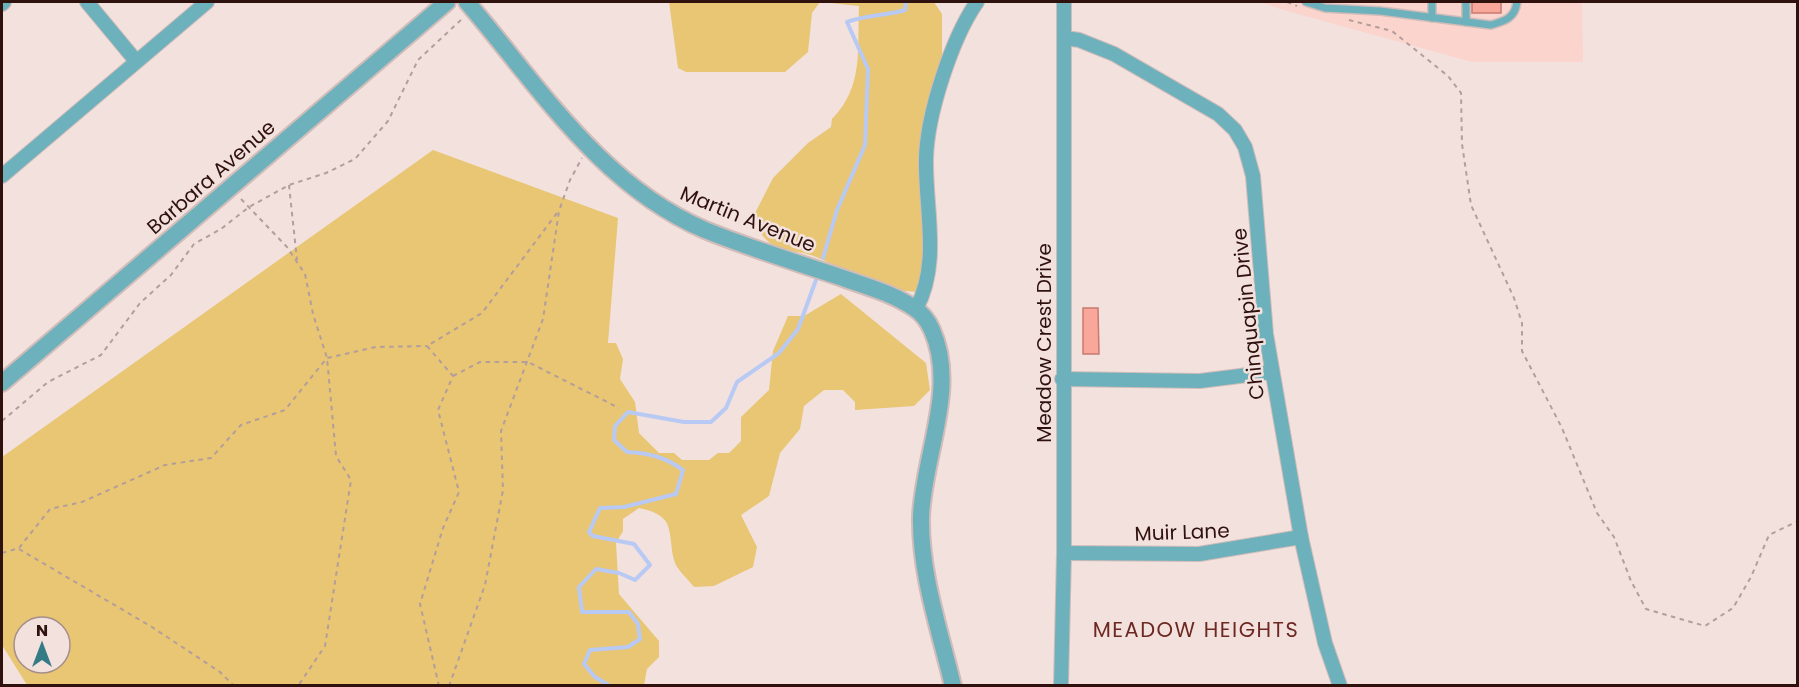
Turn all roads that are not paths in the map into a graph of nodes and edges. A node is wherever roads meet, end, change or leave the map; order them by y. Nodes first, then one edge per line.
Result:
1 (87, 2) edge
2 (207, 2) edge
3 (447, 2) edge
4 (467, 2) edge
5 (977, 2) edge
6 (1064, 2) edge
7 (1306, 2) edge
8 (1432, 2) edge
9 (1466, 2) edge
10 (1517, 2) edge
11 (1432, 18) junction
12 (1466, 22) junction
13 (1065, 38) junction
14 (136, 61) junction
15 (2, 176) edge
16 (916, 309) junction
17 (1272, 372) junction
18 (1062, 379) junction
19 (2, 383) edge
20 (1301, 537) junction
21 (1064, 553) junction
22 (953, 686) edge
23 (1061, 686) edge
24 (1340, 686) edge

1 - 14 street
2 - 14 street
3 - 19 street, Barbara Avenue
4 - 16 street, Martin Avenue
5 - 16 street
6 - 13 street, Meadow Crest Drive
7 - 11 lane
8 - 11 lane
9 - 12 lane
10 - 12 lane
11 - 12 lane
13 - 17 street, Chinquapin Drive
13 - 18 street, Meadow Crest Drive
14 - 15 street
16 - 22 street
17 - 18 street
17 - 20 street, Chinquapin Drive
18 - 21 street, Meadow Crest Drive
20 - 21 street, Muir Lane
20 - 24 street, Chinquapin Drive
21 - 23 street, Meadow Crest Drive

